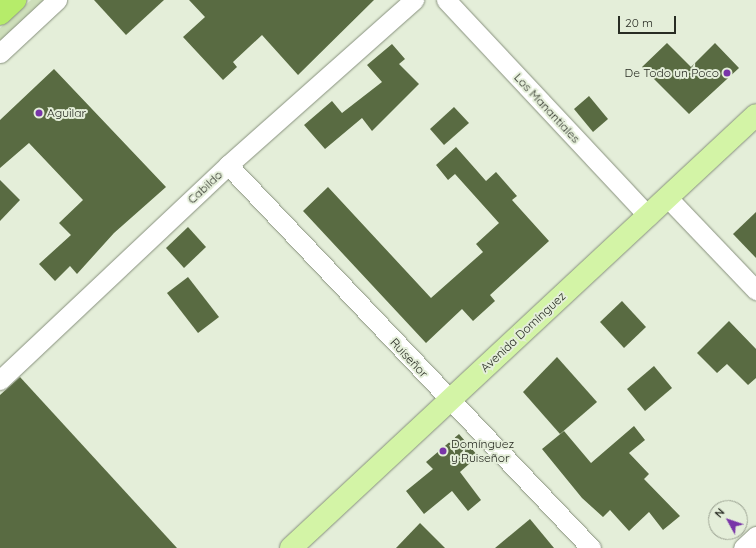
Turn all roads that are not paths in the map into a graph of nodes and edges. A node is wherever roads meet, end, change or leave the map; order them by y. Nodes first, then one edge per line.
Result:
1 (15, 0) edge
2 (57, 0) edge
3 (414, 0) edge
4 (446, 0) edge
5 (0, 14) edge
6 (0, 53) edge
7 (756, 115) edge
8 (228, 165) junction
9 (668, 197) junction
10 (648, 216) junction
11 (756, 290) edge
12 (0, 380) edge
13 (449, 401) junction
14 (756, 536) edge
15 (291, 548) edge
16 (591, 548) edge
17 (743, 548) edge

1 - 5 highway
2 - 6 street
3 - 8 street, Cabildo
4 - 10 street, Los Manantiales
7 - 9 main road, Avenida Domínguez
8 - 12 street, Cabildo
8 - 13 street, Ruiseñor
9 - 10 main road, Avenida Domínguez
9 - 11 street
10 - 13 main road, Avenida Domínguez
13 - 15 main road, Avenida Domínguez
13 - 16 street, Ruiseñor
14 - 17 street

